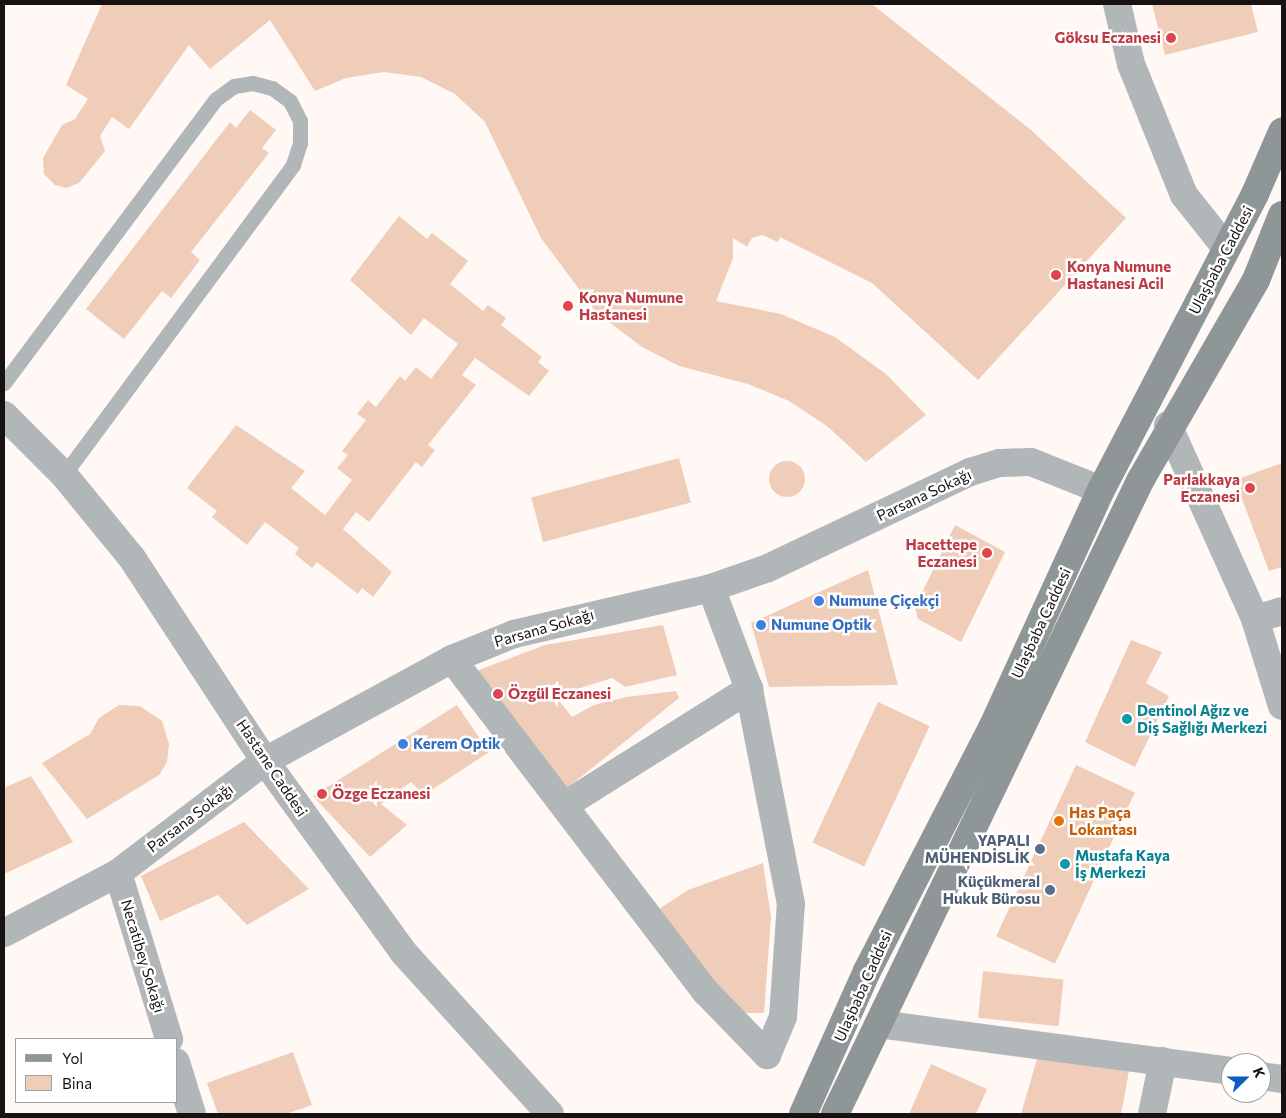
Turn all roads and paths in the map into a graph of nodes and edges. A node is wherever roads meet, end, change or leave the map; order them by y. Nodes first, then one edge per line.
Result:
1 (1117, 4) edge
2 (1282, 132) edge
3 (1282, 215) edge
4 (1226, 248) junction
5 (1278, 253) edge
6 (4, 383) edge
7 (4, 415) edge
8 (1168, 425) junction
9 (64, 475) junction
10 (1101, 490) junction
11 (711, 588) junction
12 (1282, 611) edge
13 (1255, 620) junction
14 (452, 659) junction
15 (749, 689) junction
16 (1282, 706) edge
17 (265, 761) junction
18 (565, 805) junction
19 (118, 873) junction
20 (4, 932) edge
21 (879, 1024) junction
22 (169, 1038) edge
23 (1163, 1061) junction
24 (178, 1068) edge
25 (1221, 1070) edge
26 (192, 1114) edge
27 (550, 1114) edge
28 (803, 1114) edge
29 (835, 1114) edge
30 (1152, 1114) edge

1 - 4 street
2 - 4 main road, Ulaşbaba Caddesi
3 - 5 main road, Ulaşbaba Caddesi
4 - 10 main road, Ulaşbaba Caddesi
5 - 8 main road, Ulaşbaba Caddesi
6 - 9 lane
7 - 9 street, Hastane Caddesi
8 - 13 street
8 - 21 main road, Ulaşbaba Caddesi
9 - 17 street, Hastane Caddesi
10 - 11 street, Parsana Sokağı
10 - 28 main road, Ulaşbaba Caddesi
11 - 14 street, Parsana Sokağı
11 - 15 street
12 - 13 street
13 - 16 street
14 - 17 street, Parsana Sokağı
14 - 18 street
15 - 18 street
15 - 18 street
17 - 19 street, Parsana Sokağı
17 - 27 street, Hastane Caddesi
19 - 20 street, Parsana Sokağı
19 - 22 street, Necatibey Sokağı
21 - 23 street
21 - 29 main road, Ulaşbaba Caddesi
23 - 25 street
23 - 30 street
24 - 26 street

